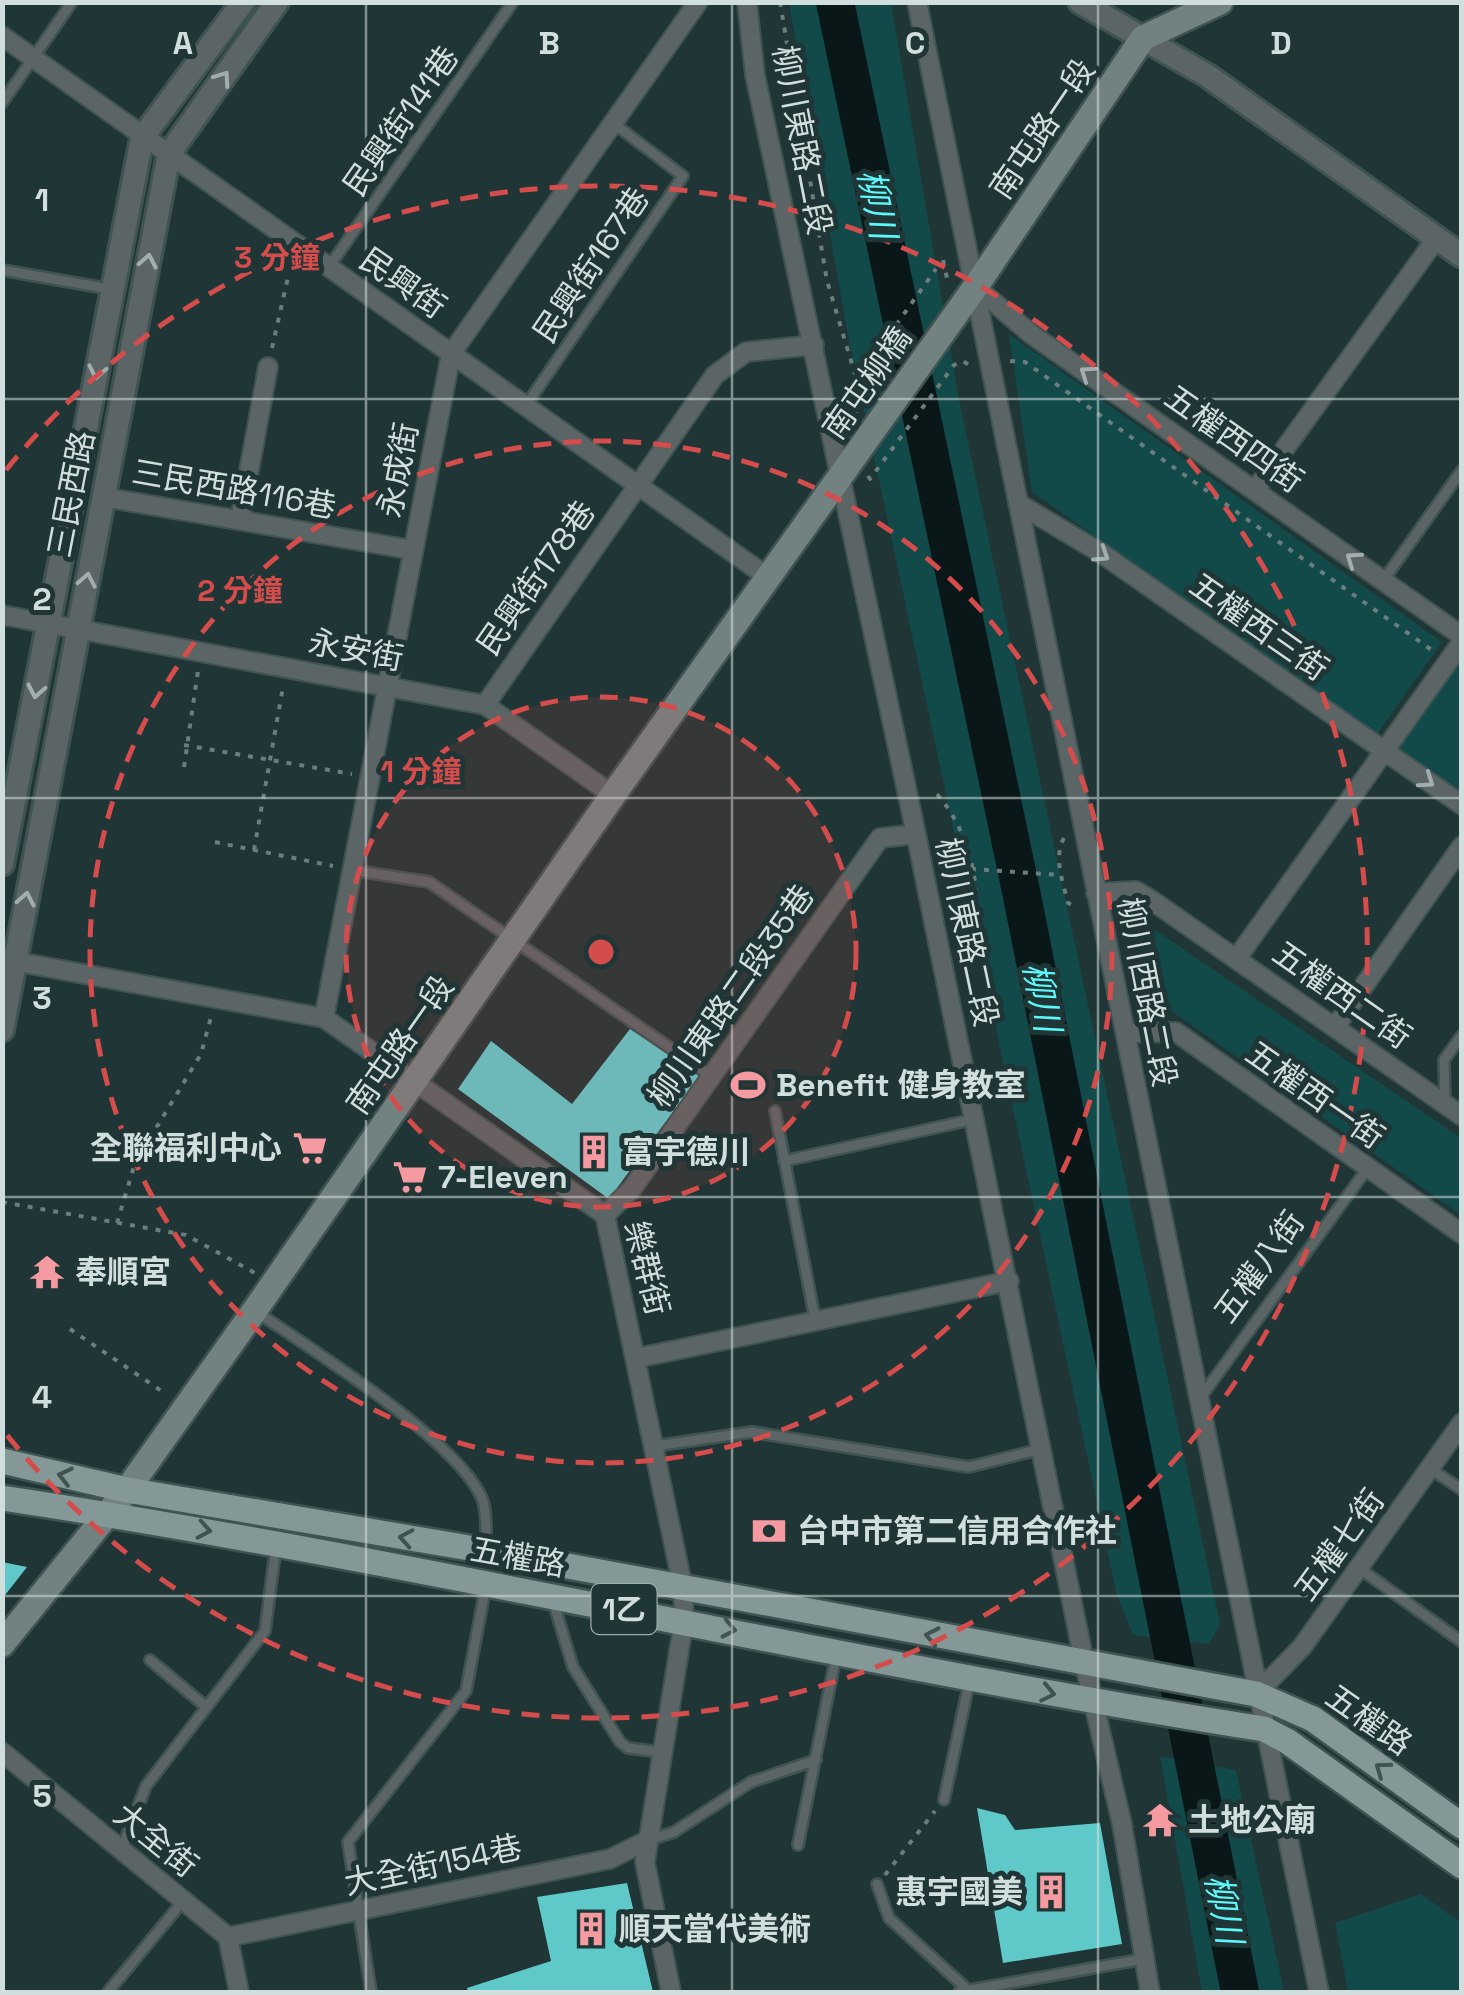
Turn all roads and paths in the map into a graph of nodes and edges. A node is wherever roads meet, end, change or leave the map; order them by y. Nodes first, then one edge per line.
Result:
1 (72, 2) edge
2 (243, 2) edge
3 (277, 2) edge
4 (513, 2) edge
5 (698, 2) edge
6 (747, 2) edge
7 (780, 2) edge
8 (916, 2) edge
9 (1080, 2) edge
10 (1220, 2) edge
11 (2, 36) edge
12 (1143, 38) junction
13 (34, 58) junction
14 (2, 103) edge
15 (612, 123) junction
16 (142, 138) junction
17 (169, 154) junction
18 (1436, 238) junction
19 (295, 243) junction
20 (1462, 256) edge
21 (329, 268) junction
22 (936, 269) dead end
23 (2, 270) edge
24 (976, 286) junction
25 (113, 289) junction
26 (947, 326) joint
27 (814, 345) junction
28 (451, 354) junction
29 (1025, 362) dead end
30 (268, 367) joint
31 (972, 367) dead end
32 (525, 406) junction
33 (1462, 470) edge
34 (842, 477) junction
35 (870, 480) dead end
36 (636, 485) junction
37 (1255, 490) junction
38 (103, 497) junction
39 (1019, 504) junction
40 (240, 520) junction
41 (413, 550) junction
42 (768, 578) junction
43 (1384, 580) junction
44 (2, 615) edge
45 (49, 624) junction
46 (78, 628) junction
47 (1462, 639) edge
48 (1428, 648) dead end
49 (202, 651) junction
50 (286, 667) junction
51 (387, 686) junction
52 (485, 704) junction
53 (184, 745) junction
54 (1384, 751) junction
55 (270, 759) junction
56 (184, 767) dead end
57 (371, 777) junction
58 (936, 794) dead end
59 (613, 795) junction
60 (1462, 805) edge
61 (916, 834) junction
62 (1064, 838) dead end
63 (215, 842) dead end
64 (1462, 846) edge
65 (254, 850) junction
66 (2, 864) edge
67 (972, 869) junction
68 (351, 870) junction
69 (1061, 876) junction
70 (1096, 892) junction
71 (1078, 908) dead end
72 (513, 939) junction
73 (976, 953) dead end
74 (1237, 958) junction
75 (9, 960) edge
76 (216, 998) junction
77 (324, 1018) junction
78 (1336, 1027) junction
79 (2, 1030) edge
80 (1126, 1033) junction
81 (1462, 1034) edge
82 (711, 1076) junction
83 (413, 1084) junction
84 (1445, 1104) junction
85 (775, 1112) dead end
86 (1462, 1116) edge
87 (975, 1120) junction
88 (784, 1161) junction
89 (1367, 1168) junction
90 (2, 1202) edge
91 (605, 1215) junction
92 (117, 1223) junction
93 (1462, 1234) edge
94 (1009, 1282) junction
95 (273, 1284) junction
96 (255, 1310) junction
97 (815, 1319) junction
98 (70, 1329) dead end
99 (637, 1358) junction
100 (1199, 1400) junction
101 (186, 1408) junction
102 (1462, 1423) edge
103 (654, 1446) junction
104 (1041, 1448) junction
105 (2, 1461) edge
106 (1430, 1468) junction
107 (127, 1490) junction
108 (1462, 1490) edge
109 (2, 1498) edge
110 (108, 1514) junction
111 (276, 1543) junction
112 (488, 1552) junction
113 (1358, 1568) junction
114 (486, 1584) junction
115 (683, 1588) junction
116 (551, 1596) junction
117 (684, 1620) junction
118 (1462, 1642) edge
119 (2, 1644) edge
120 (838, 1650) junction
121 (150, 1660) dead end
122 (1085, 1666) junction
123 (971, 1676) junction
124 (1256, 1694) junction
125 (1093, 1702) junction
126 (204, 1706) junction
127 (1264, 1729) junction
128 (2, 1752) edge
129 (660, 1752) junction
130 (816, 1760) junction
131 (944, 1800) joint
132 (1462, 1826) edge
133 (646, 1841) junction
134 (798, 1845) dead end
135 (121, 1850) junction
136 (1462, 1866) edge
137 (877, 1884) joint
138 (183, 1901) junction
139 (358, 1911) junction
140 (228, 1937) junction
141 (1144, 1959) junction
142 (108, 1992) edge
143 (239, 1992) edge
144 (371, 1992) edge
145 (671, 1992) edge
146 (964, 1992) edge
147 (1150, 1992) edge
148 (1319, 1992) edge

1 - 13 lane
2 - 16 street, 三民西路
17 -> 3 street, 三民西路
4 - 21 lane, 民興街141巷
5 - 15 street, 永成街
6 - 27 street, 柳川東路二段
7 - 22 path
8 - 24 street, 柳川西路二段
9 - 12 street
10 - 12 main road
11 - 13 street, 民興街
12 - 18 street
12 - 24 main road, 南屯路一段
13 - 14 lane
13 - 16 street, 民興街
15 - 28 street, 永成街
15 - 32 lane, 民興街167巷
16 - 17 street, 民興街
16 - 25 street, 三民西路
17 - 19 street, 民興街
38 -> 17 street, 三民西路
18 - 20 street
18 - 37 street
19 - 21 street, 民興街
19 - 30 path
21 - 28 street, 民興街
23 - 25 lane
24 - 26 main road, 南屯路一段
37 -> 24 street, 五權西四街
24 - 39 street, 柳川西路二段
25 -> 45 street, 三民西路
26 - 34 main road, 南屯柳橋
27 - 34 street, 柳川東路二段
27 - 36 street, 民興街178巷
28 - 32 street, 民興街
28 - 41 street, 永成街
29 - 48 path
30 - 40 street
31 - 35 path
32 - 36 street, 民興街
33 - 43 lane
34 - 42 main road, 南屯路一段
34 - 61 street, 柳川東路二段
36 - 42 street, 民興街
36 - 52 street, 民興街178巷
43 -> 37 street, 五權西四街
38 - 40 street, 三民西路116巷
46 -> 38 street, 三民西路
39 -> 54 street, 五權西三街
39 - 70 street, 柳川西路二段
40 - 41 street, 三民西路116巷
41 - 51 street, 永成街
42 - 59 main road, 南屯路一段
43 - 47 street, 五權西四街
44 - 45 street, 永安街
45 - 46 street, 永安街
45 -> 66 street, 三民西路
46 - 49 street, 永安街
75 -> 46 street, 三民西路
47 - 54 street
49 - 50 street, 永安街
49 - 53 path
50 - 51 street, 永安街
50 - 55 path
51 - 52 street, 永安街
51 - 57 street, 永成街
52 - 59 street, 永安街
53 - 55 path
53 - 56 path
54 -> 60 street, 五權西三街
54 - 74 street, 五權西二街
55 - 57 path
55 - 65 path
57 - 68 street, 永成街
58 - 67 path
59 - 72 main road, 南屯路一段
61 - 82 street, 柳川東路二段35巷
61 - 87 street, 柳川東路二段
62 - 69 path
63 - 65 path
64 - 78 street
65 - 68 path
67 - 69 path
67 - 73 path
68 - 72 lane
68 - 77 street, 永成街
69 - 71 path
70 - 74 street, 五權西二街
70 - 80 street, 柳川西路二段
72 - 82 lane
72 - 83 main road, 南屯路一段
74 - 78 street, 五權西二街
75 - 76 street, 樂群街
75 - 79 street, 三民西路
76 - 77 street, 樂群街
76 - 92 path
77 - 83 street, 樂群街
78 - 84 street, 五權西二街
80 - 89 street, 五權西一街
80 - 100 street, 柳川西路二段
81 - 84 lane
82 - 91 street, 柳川東路二段35巷
83 - 91 street, 樂群街
83 - 95 main road, 南屯路一段
84 - 86 street, 五權西二街
85 - 88 lane
87 - 88 lane
87 - 94 street, 柳川東路二段
88 - 97 lane
89 - 93 street, 五權西一街
89 - 100 lane, 五權八街
90 - 92 path
91 - 99 street, 樂群街
92 - 95 path
94 - 97 street
94 - 104 street, 柳川東路二段
95 - 96 main road, 南屯路一段
96 - 101 main road, 南屯路一段
96 - 112 lane
97 - 99 street
98 - 101 path
99 - 103 street, 樂群街
100 - 124 street, 柳川西路二段
101 - 107 main road, 南屯路一段
102 - 106 street, 五權七街
103 - 104 lane
103 - 115 street, 樂群街
104 - 122 street, 柳川東路二段
107 -> 105 main road, 五權路 / 1乙
106 - 108 lane
106 - 113 street, 五權七街
107 - 110 main road, 南屯路一段
112 -> 107 main road, 五權路 / 1乙
109 - 110 main road, 五權路 / 1乙
110 -> 111 main road, 五權路 / 1乙
110 - 119 main road, 南屯路一段
111 - 114 main road, 五權路 / 1乙
111 - 126 lane
112 - 115 main road, 五權路 / 1乙
113 - 118 lane
113 - 124 street, 五權七街
114 - 116 main road, 五權路 / 1乙
114 - 139 lane
115 - 117 street, 樂群街
122 -> 115 main road, 五權路 / 1乙
116 - 117 main road, 五權路 / 1乙
116 - 129 lane
117 -> 120 main road, 五權路 / 1乙
117 - 129 street, 樂群街
120 - 123 main road, 五權路 / 1乙
120 - 130 lane
121 - 126 lane
122 - 124 main road, 五權路 / 1乙
122 - 125 street, 柳川東路二段
123 -> 125 main road, 五權路 / 1乙
123 - 131 lane
124 - 127 street, 柳川西路二段
132 -> 124 main road, 五權路 / 1乙
125 - 127 main road, 五權路 / 1乙
125 - 141 street, 柳川東路二段
126 - 135 lane
127 - 136 main road, 五權路 / 1乙
127 - 148 street, 柳川西路二段
128 - 135 street, 大全街
129 - 133 street, 樂群街
130 - 133 lane
130 - 134 lane
131 - 137 path
133 - 139 street, 大全街154巷
133 - 145 street, 樂群街
135 - 138 street, 大全街
137 - 146 lane
138 - 140 street, 大全街
138 - 142 lane
139 - 140 street, 大全街154巷
139 - 144 lane
140 - 143 street
141 - 146 lane
141 - 147 street, 柳川東路二段

